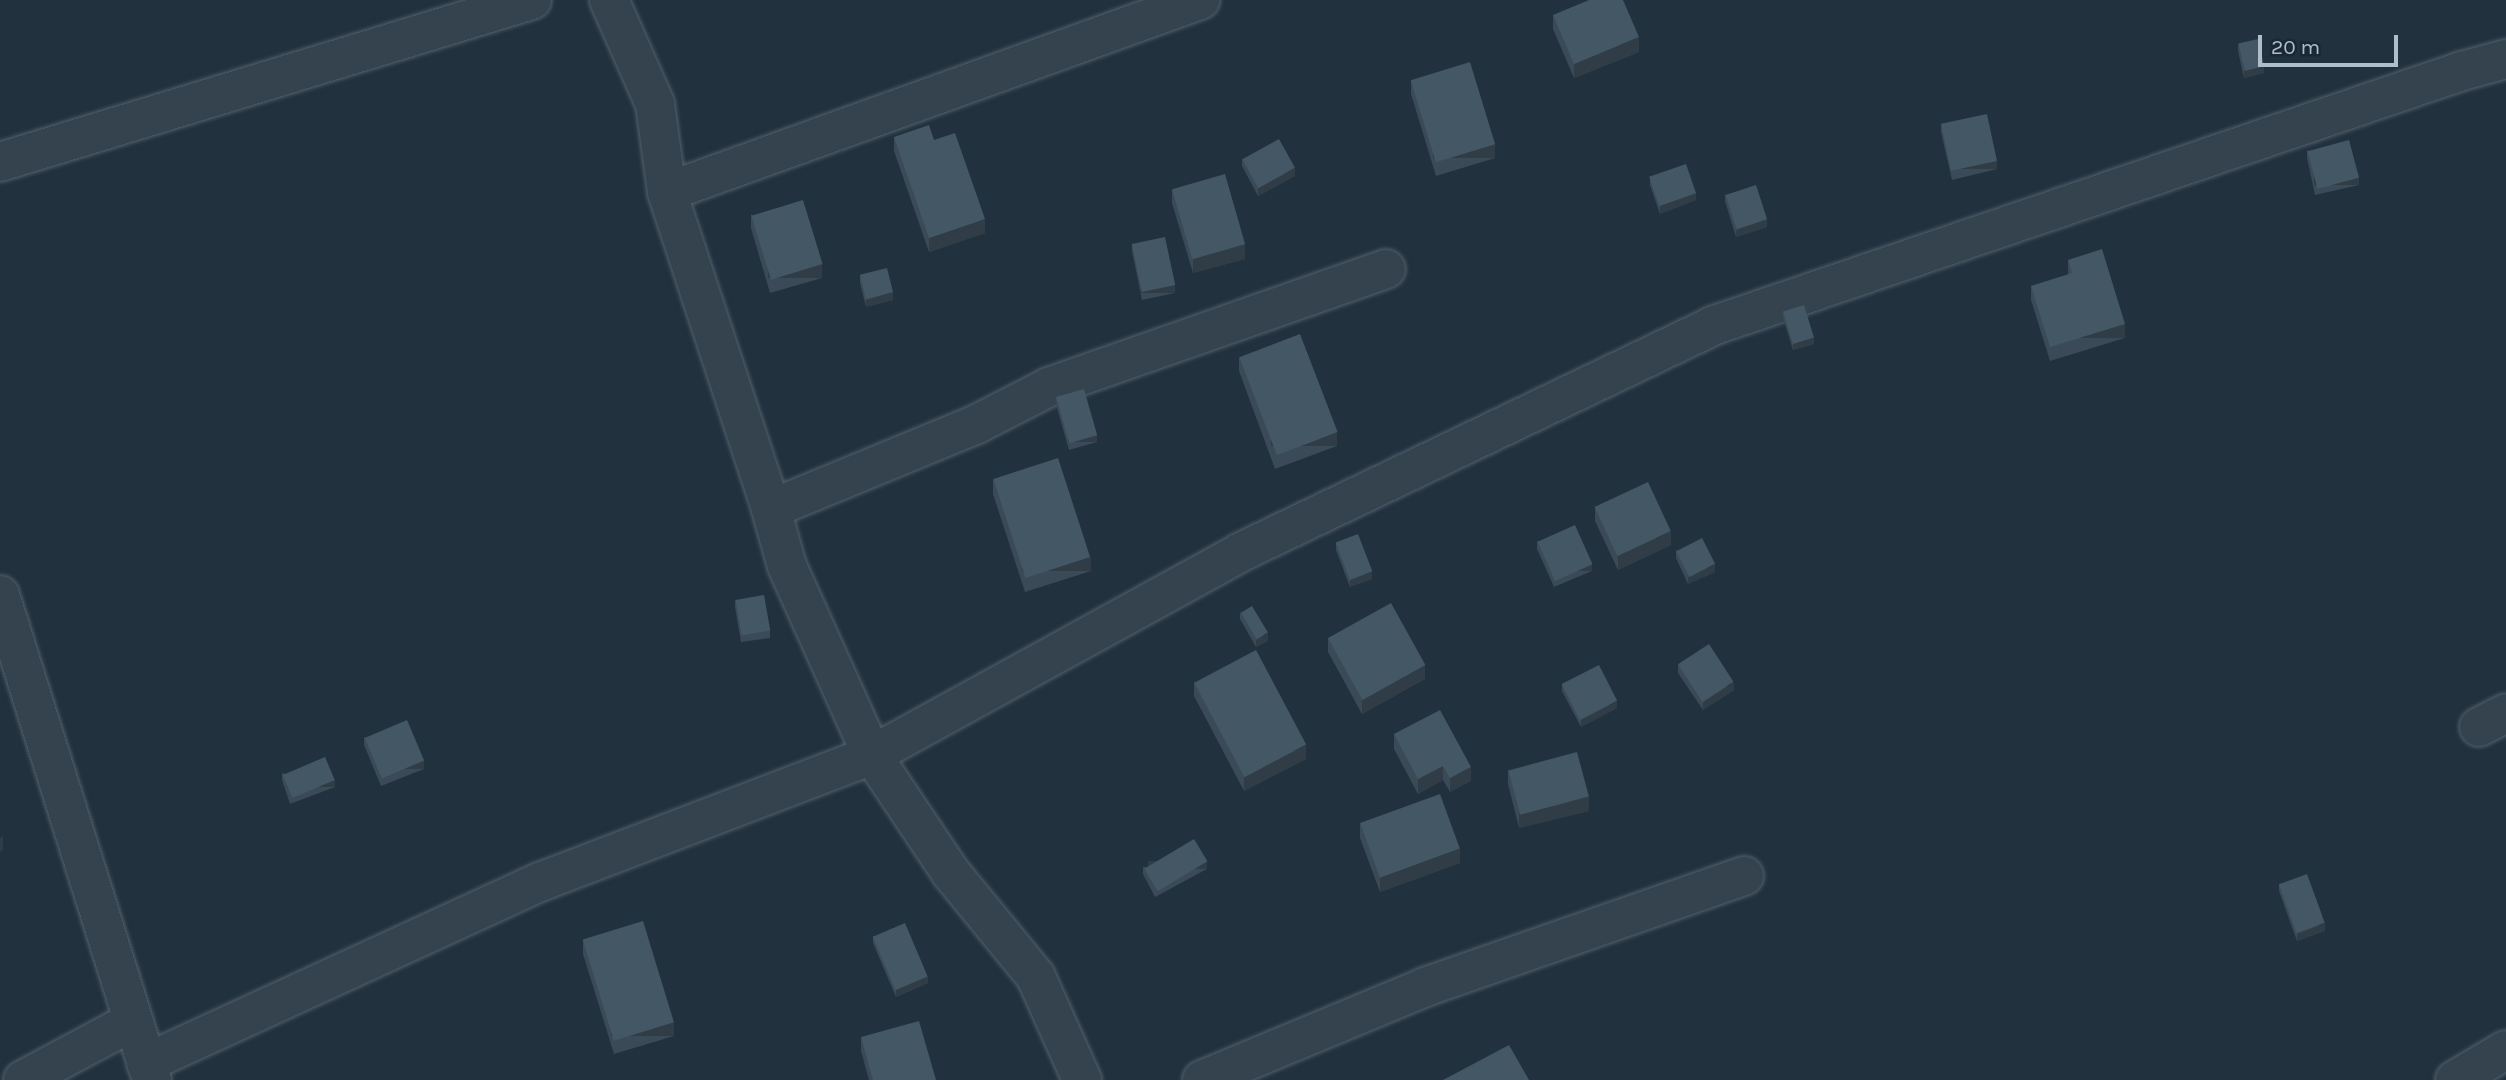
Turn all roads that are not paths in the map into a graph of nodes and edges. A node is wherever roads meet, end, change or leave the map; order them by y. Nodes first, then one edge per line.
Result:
1 (532, 0) edge
2 (609, 0) edge
3 (1199, 0) edge
4 (2506, 60) edge
5 (0, 162) edge
6 (667, 192) junction
7 (1386, 269) dead end
8 (771, 509) junction
9 (0, 595) edge
10 (872, 755) junction
11 (1744, 876) dead end
12 (133, 1021) junction
13 (2506, 1050) edge
14 (149, 1071) edge
15 (23, 1080) edge
16 (1082, 1080) edge
17 (1202, 1080) edge
18 (2455, 1080) edge

1 - 5 street
2 - 6 street
3 - 6 street
4 - 10 street
6 - 8 street
7 - 8 street
8 - 10 street
9 - 12 street
10 - 14 street
10 - 16 street
11 - 17 street
12 - 14 street
12 - 15 street
13 - 18 street

